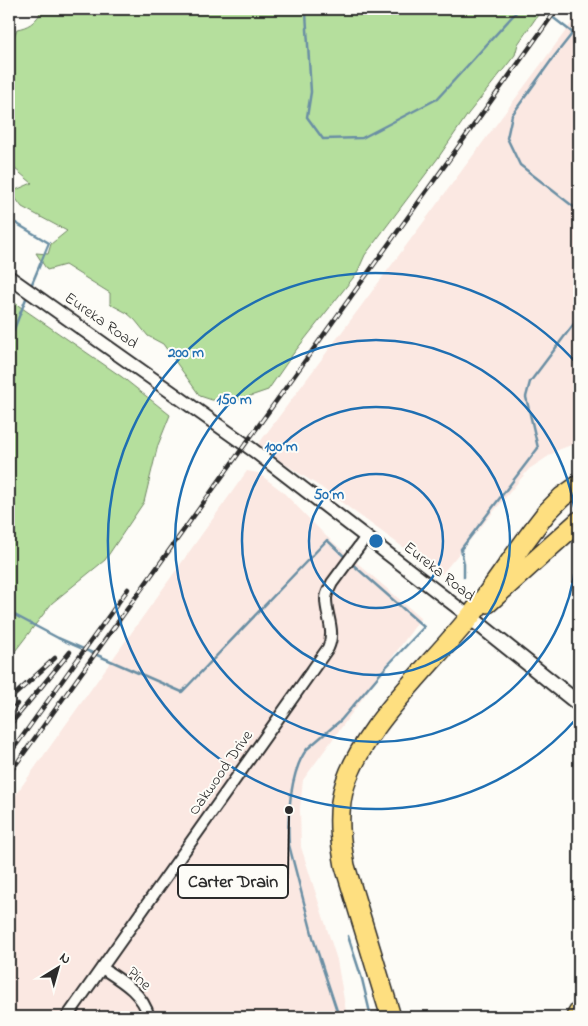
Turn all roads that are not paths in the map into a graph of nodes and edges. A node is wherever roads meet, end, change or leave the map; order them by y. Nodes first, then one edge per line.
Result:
1 (9, 277) edge
2 (579, 485) edge
3 (579, 521) edge
4 (366, 537) junction
5 (470, 617) junction
6 (579, 704) edge
7 (102, 968) junction
8 (579, 1012) edge
9 (67, 1017) edge
10 (149, 1017) edge
11 (391, 1017) edge
12 (576, 1017) edge

1 - 4 street, Eureka Road
2 - 5 highway
3 - 5 highway
4 - 5 street, Eureka Road
4 - 7 street, Oakwood Drive
5 - 6 main road, Eureka Road
5 - 11 highway
7 - 9 street, Oakwood Drive
7 - 10 street, Pine
8 - 12 highway

